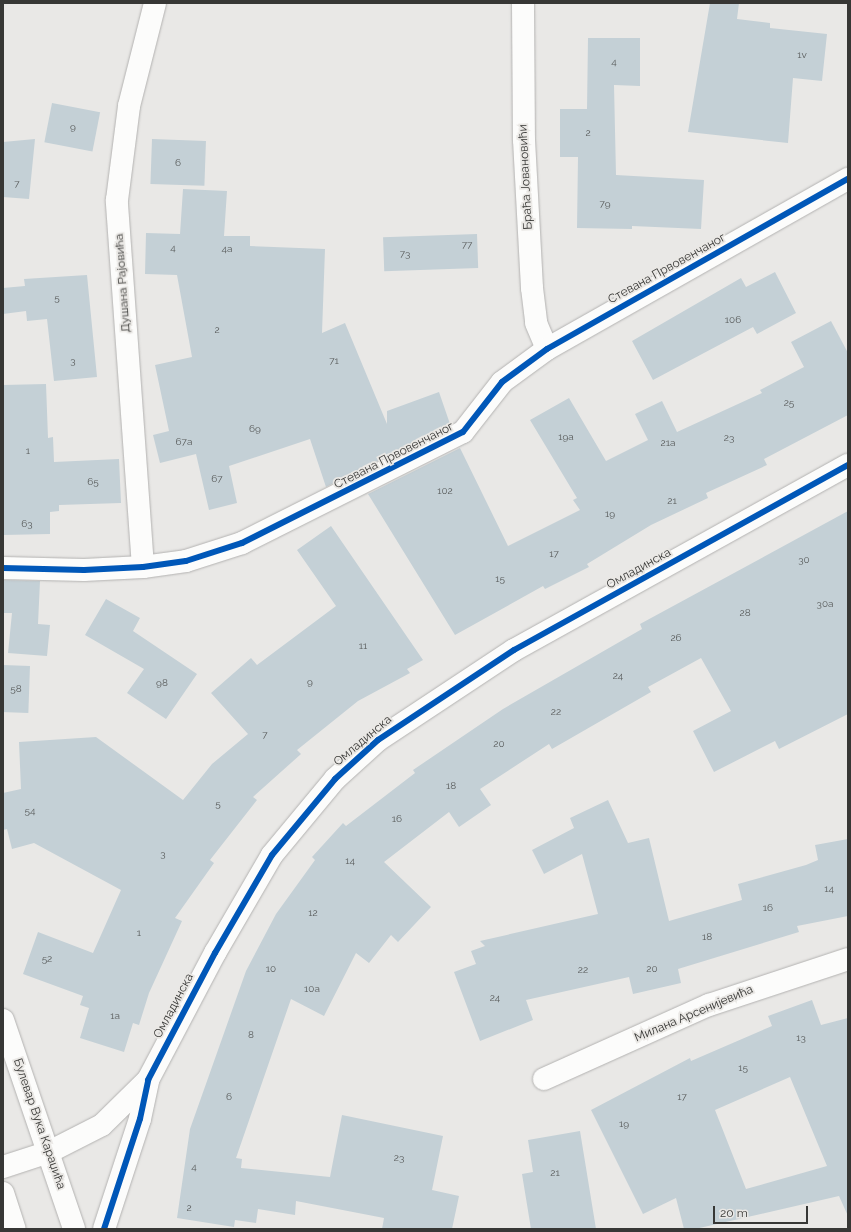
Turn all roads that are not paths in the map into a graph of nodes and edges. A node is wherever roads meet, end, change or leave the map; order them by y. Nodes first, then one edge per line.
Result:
1 (155, 3) edge
2 (523, 3) edge
3 (848, 179) edge
4 (547, 349) junction
5 (848, 465) edge
6 (143, 567) junction
7 (3, 568) edge
8 (848, 958) edge
9 (3, 1020) edge
10 (148, 1080) junction
11 (544, 1080) dead end
12 (49, 1152) junction
13 (3, 1167) edge
14 (3, 1193) edge
15 (15, 1229) edge
16 (74, 1229) edge
17 (104, 1229) edge

1 - 6 street, Душана Рајовића
2 - 4 street, Браћа Јовановићи
3 - 4 street, Стевана Првовенчаног
4 - 6 street, Стевана Првовенчаног
5 - 10 street, Омладинска
6 - 7 street, Стевана Првовенчаног
8 - 11 street, Милана Арсенијевића
9 - 12 street, Булевар Вука Караџића
10 - 12 street
10 - 17 street, Омладинска
12 - 13 street
12 - 16 street, Булевар Вука Караџића
14 - 15 street

